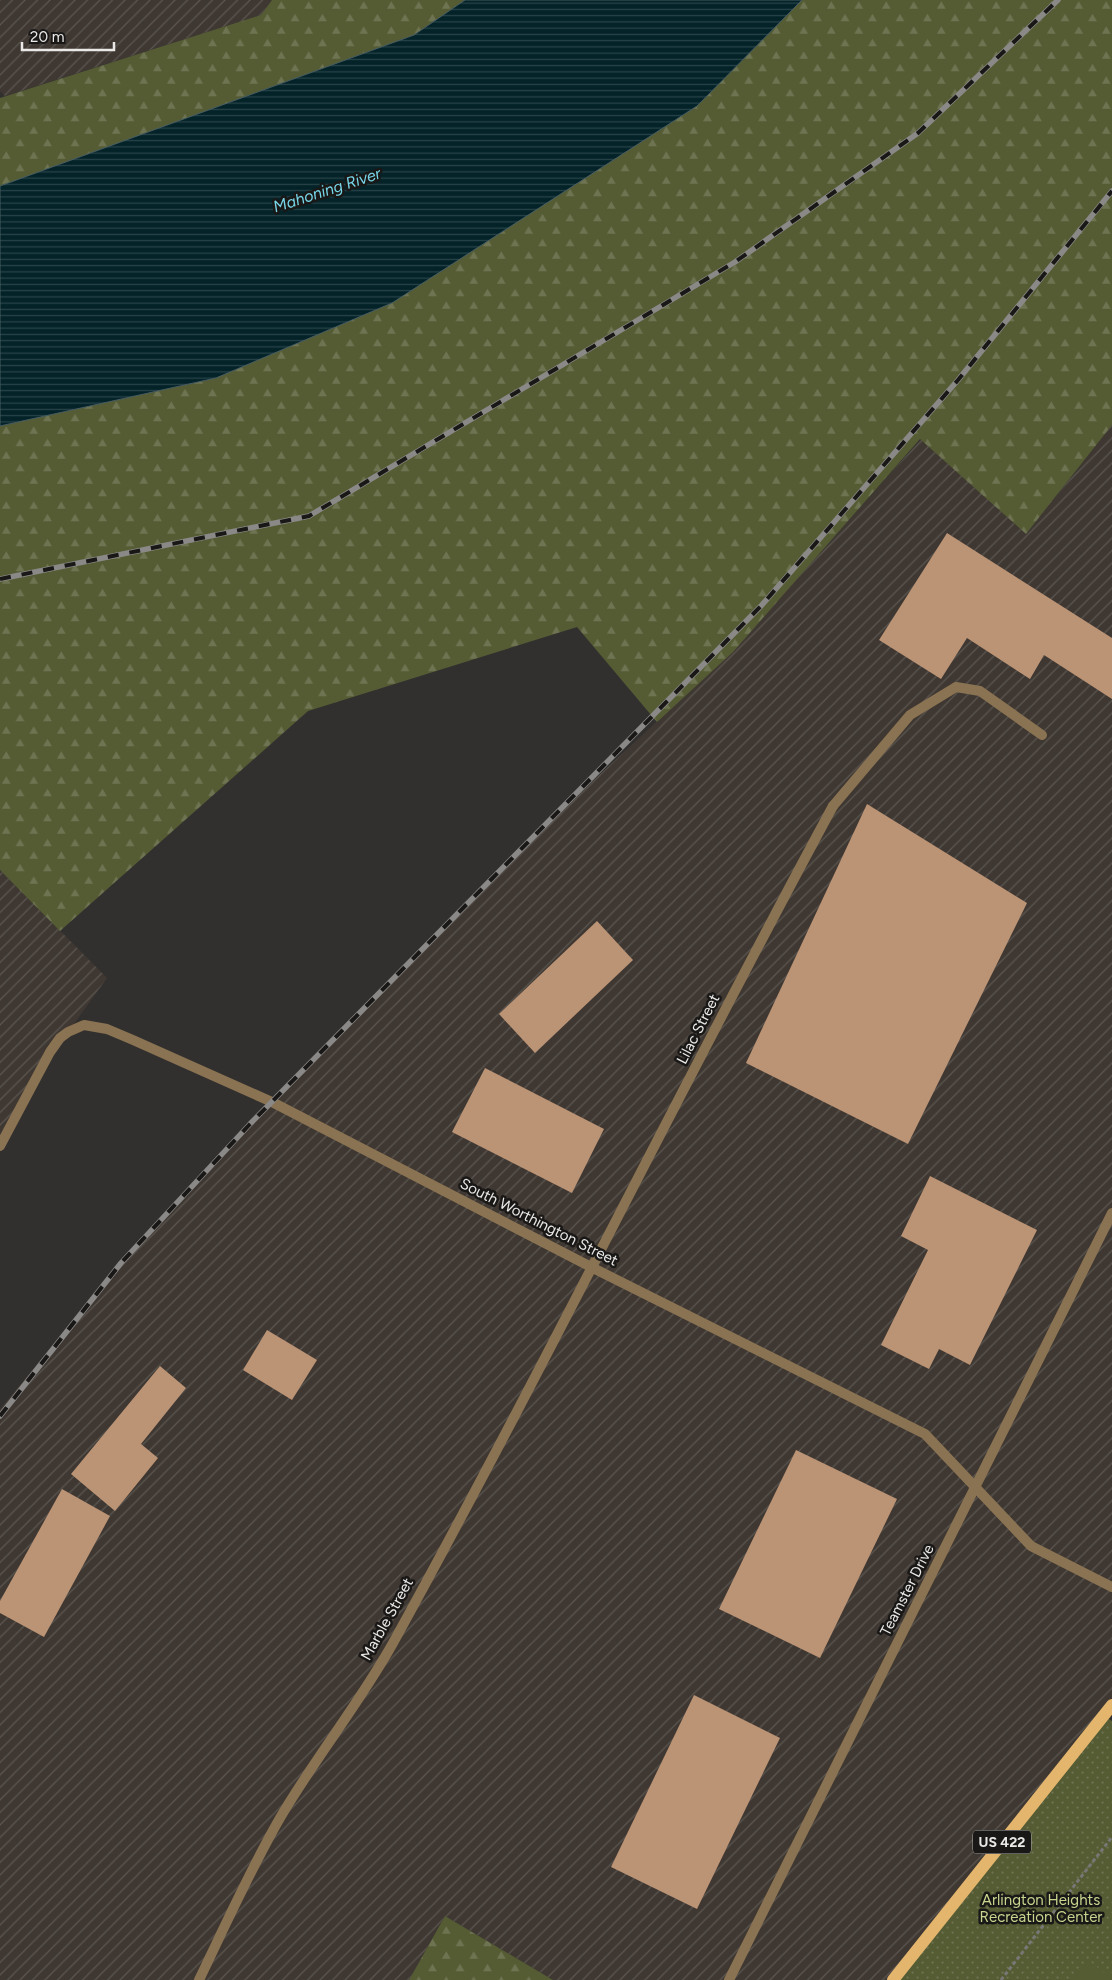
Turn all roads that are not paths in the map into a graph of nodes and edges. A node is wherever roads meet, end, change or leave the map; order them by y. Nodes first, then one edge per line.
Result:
1 (1042, 735) dead end
2 (0, 1146) edge
3 (1112, 1213) edge
4 (593, 1268) junction
5 (976, 1487) junction
6 (1112, 1587) edge
7 (1112, 1705) edge
8 (199, 1980) edge
9 (729, 1980) edge
10 (893, 1980) edge

1 - 4 street, Lilac Street
2 - 4 street, South Worthington Street
3 - 5 street, Teamster Drive
4 - 5 street, South Worthington Street
4 - 8 street, Marble Street
5 - 6 street, South Worthington Street
5 - 9 street, Teamster Drive
7 - 10 main road, US 422

